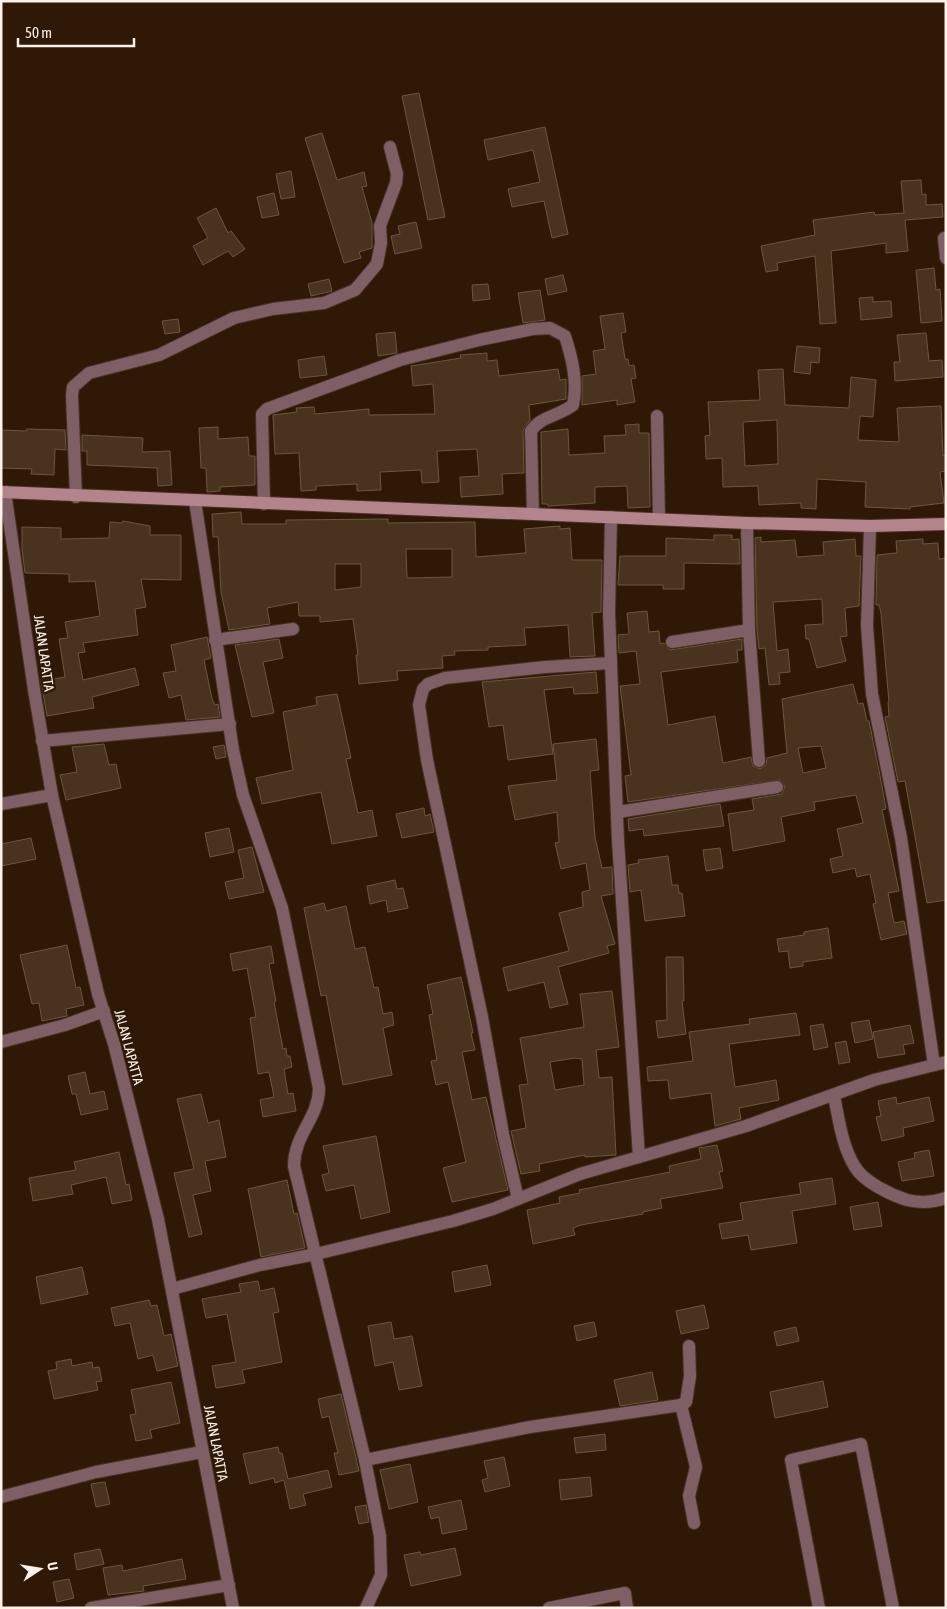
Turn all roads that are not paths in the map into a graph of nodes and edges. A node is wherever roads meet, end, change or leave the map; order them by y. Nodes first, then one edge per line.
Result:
1 (390, 147) dead end
2 (944, 238) dead end
3 (946, 258) edge
4 (657, 416) dead end
5 (3, 492) edge
6 (76, 497) junction
7 (195, 501) junction
8 (264, 504) junction
9 (533, 514) junction
10 (611, 516) junction
11 (660, 518) junction
12 (748, 523) junction
13 (946, 524) edge
14 (870, 526) junction
15 (293, 629) dead end
16 (749, 630) junction
17 (214, 640) junction
18 (672, 642) dead end
19 (611, 663) junction
20 (230, 724) junction
21 (42, 742) junction
22 (759, 761) dead end
23 (777, 787) dead end
24 (52, 795) junction
25 (1, 804) edge
26 (618, 812) junction
27 (104, 1011) junction
28 (1, 1042) edge
29 (940, 1064) edge
30 (834, 1096) junction
31 (639, 1157) junction
32 (946, 1198) edge
33 (518, 1200) junction
34 (316, 1254) junction
35 (172, 1289) junction
36 (689, 1346) dead end
37 (681, 1405) junction
38 (202, 1452) junction
39 (365, 1460) junction
40 (1, 1497) edge
41 (694, 1523) dead end
42 (229, 1585) junction
43 (91, 1608) edge
44 (233, 1608) edge
45 (366, 1608) edge
46 (549, 1608) edge
47 (627, 1608) edge
48 (819, 1608) edge
49 (893, 1608) edge

1 - 6 street
2 - 3 street
4 - 11 street
5 - 6 main road
5 - 21 street, JALAN LAPATTA
6 - 7 main road
7 - 8 main road
7 - 17 street
8 - 9 main road
8 - 9 street
9 - 10 main road
10 - 11 main road
10 - 19 street
11 - 12 main road
12 - 14 main road
12 - 16 street
13 - 14 main road
14 - 29 street
15 - 17 street
16 - 18 street
16 - 22 street
17 - 20 street
19 - 26 street
19 - 33 street
20 - 21 street
20 - 34 street
21 - 24 street, JALAN LAPATTA
23 - 26 street
24 - 25 street
24 - 27 street, JALAN LAPATTA
26 - 31 street
27 - 28 street
27 - 35 street, JALAN LAPATTA
29 - 30 street
30 - 31 street
30 - 32 street
31 - 33 street
33 - 34 street
34 - 35 street
34 - 39 street
35 - 38 street, JALAN LAPATTA
36 - 37 street
37 - 39 street
37 - 41 street
38 - 40 street
38 - 42 street, JALAN LAPATTA
39 - 45 street
42 - 43 street
42 - 44 street, JALAN LAPATTA
46 - 47 street
48 - 49 street

